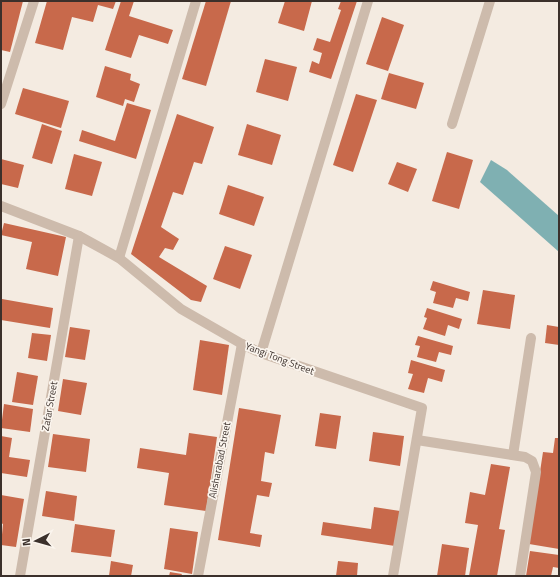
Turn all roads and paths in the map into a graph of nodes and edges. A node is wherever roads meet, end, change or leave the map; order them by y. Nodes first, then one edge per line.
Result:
1 (34, 1) edge
2 (196, 1) edge
3 (368, 1) edge
4 (490, 1) edge
5 (1, 104) edge
6 (452, 124) dead end
7 (1, 206) edge
8 (79, 236) junction
9 (119, 258) junction
10 (531, 338) dead end
11 (242, 344) junction
12 (261, 353) junction
13 (417, 440) junction
14 (513, 455) junction
15 (20, 576) edge
16 (198, 576) edge
17 (393, 576) edge
18 (520, 576) edge

1 - 5 street
2 - 9 street
3 - 12 street
4 - 6 street
7 - 8 street, Yangi Tong Street
8 - 9 street, Yangi Tong Street
8 - 15 street, Zafar Street
9 - 11 street, Yangi Tong Street
10 - 14 street
11 - 12 street, Yangi Tong Street
11 - 16 street, Alisharabad Street
12 - 13 street, Yangi Tong Street
13 - 14 street
13 - 17 street, Yangi Tong Street
14 - 18 street

